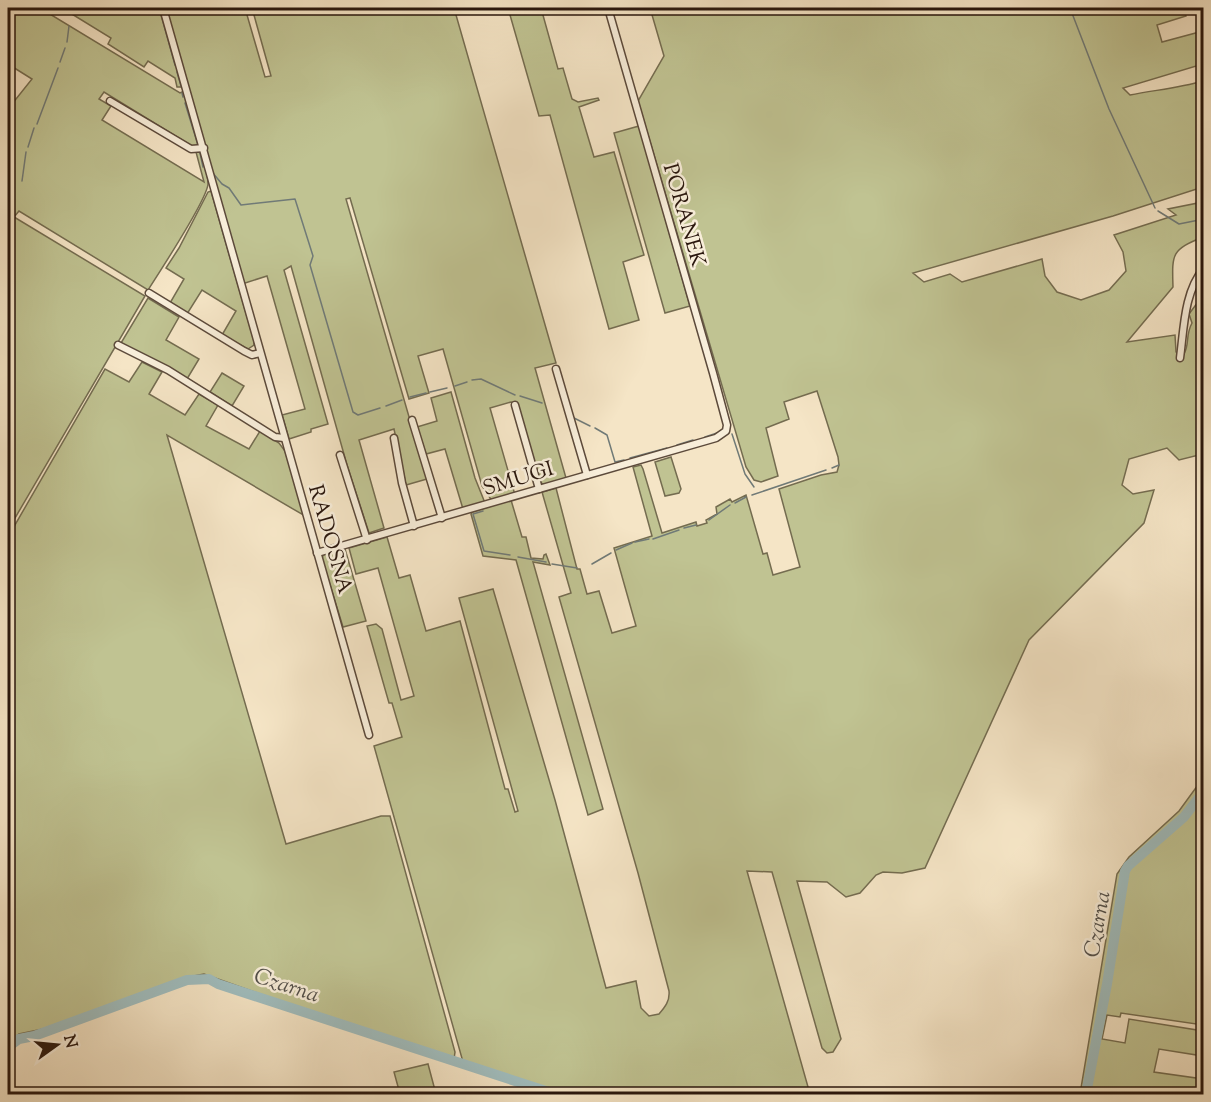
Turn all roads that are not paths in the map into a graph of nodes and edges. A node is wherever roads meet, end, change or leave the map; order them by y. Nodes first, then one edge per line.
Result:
1 (163, 8) edge
2 (608, 8) edge
3 (110, 101) dead end
4 (204, 148) junction
5 (1203, 268) edge
6 (148, 293) dead end
7 (118, 345) dead end
8 (260, 353) junction
9 (1180, 358) dead end
10 (556, 369) dead end
11 (515, 405) dead end
12 (412, 420) dead end
13 (726, 431) joint
14 (284, 438) junction
15 (394, 438) dead end
16 (340, 455) dead end
17 (588, 475) junction
18 (539, 489) junction
19 (442, 518) junction
20 (414, 526) junction
21 (367, 540) junction
22 (317, 553) junction
23 (369, 735) dead end

1 - 4 street, RADOSNA
2 - 13 street, PORANEK
3 - 4 street
4 - 8 street, RADOSNA
5 - 9 street
6 - 8 street
7 - 14 street
8 - 14 street, RADOSNA
10 - 17 street
11 - 18 street
12 - 19 street
13 - 17 street, SMUGI
14 - 22 street, RADOSNA
15 - 20 street
16 - 21 street
17 - 18 street, SMUGI
18 - 19 street, SMUGI
19 - 20 street, SMUGI
20 - 21 street, SMUGI
21 - 22 street, SMUGI
22 - 23 street, RADOSNA

